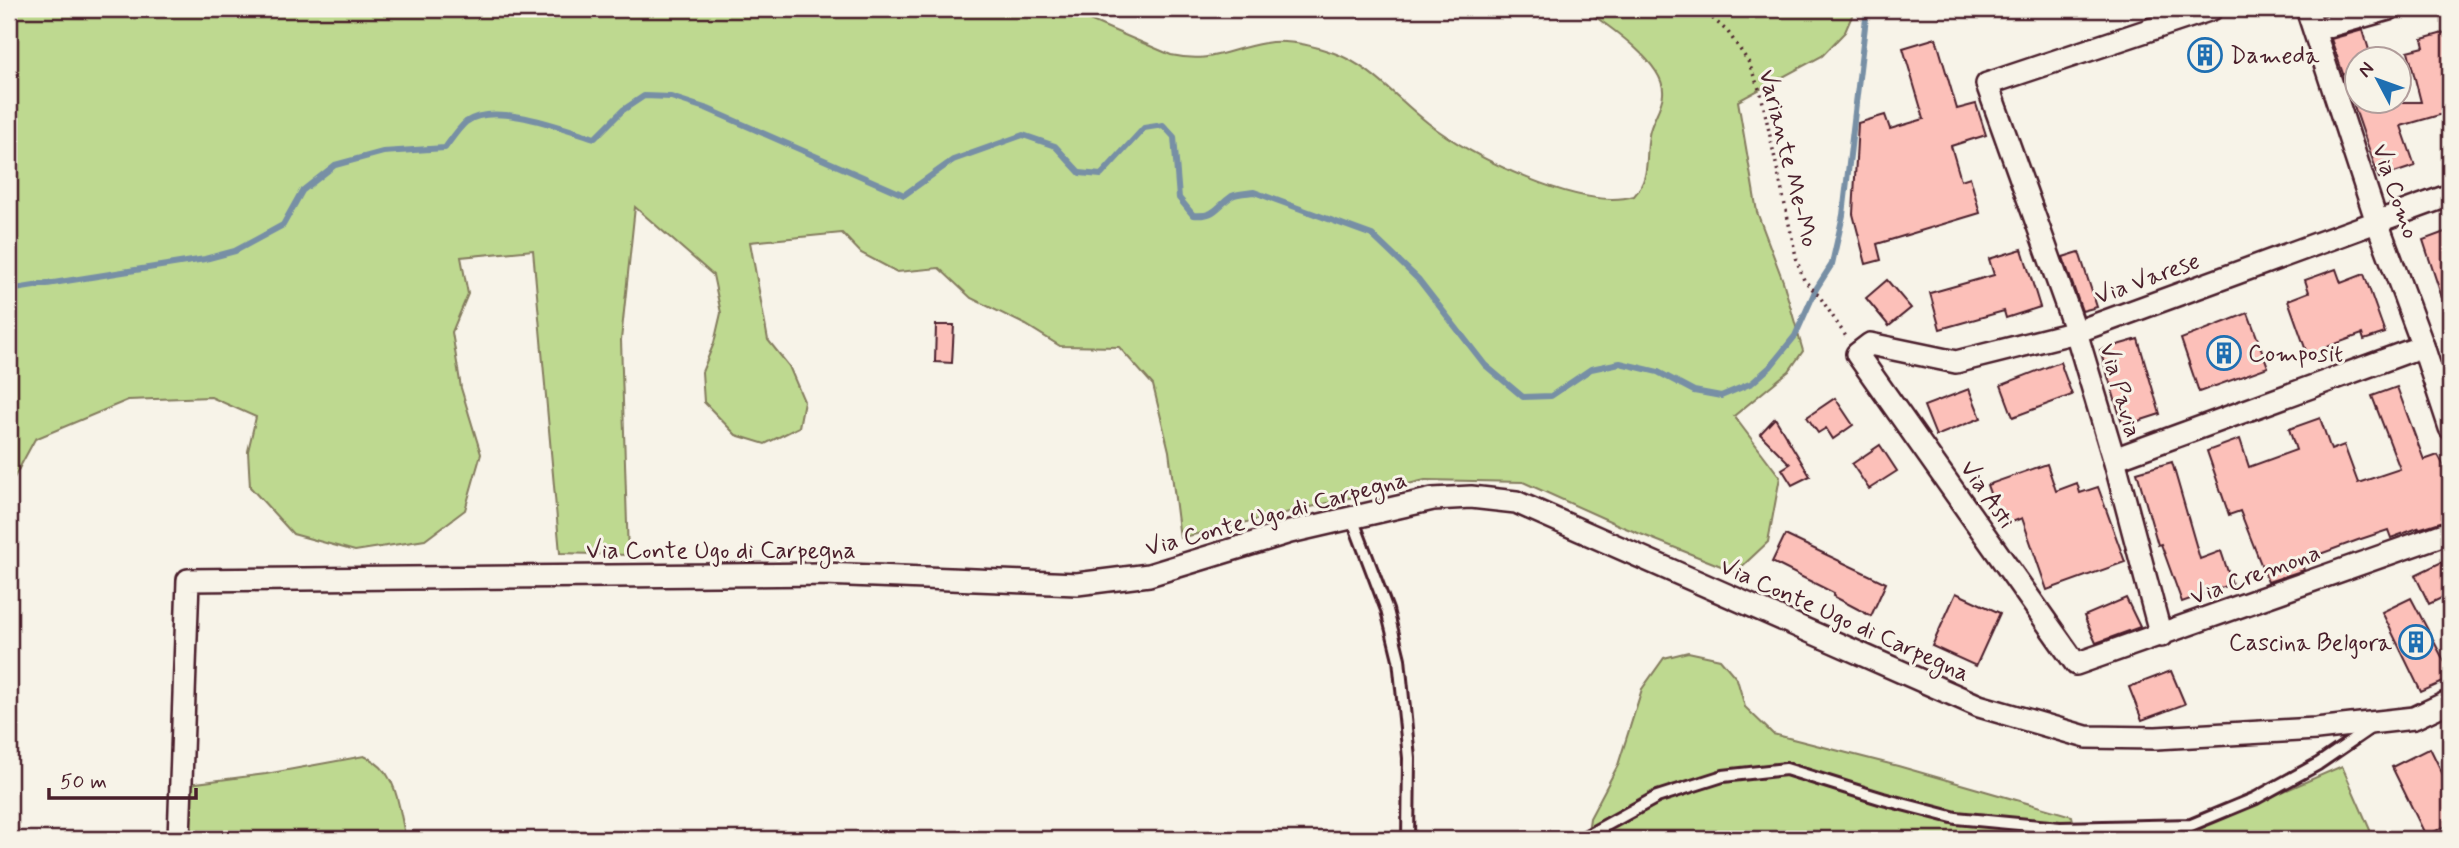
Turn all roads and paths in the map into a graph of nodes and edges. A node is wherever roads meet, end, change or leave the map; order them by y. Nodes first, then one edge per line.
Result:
1 (1702, 9) edge
2 (2212, 9) edge
3 (2307, 9) edge
4 (2389, 9) edge
5 (2315, 30) junction
6 (2450, 195) edge
7 (2377, 222) junction
8 (2076, 332) junction
9 (2423, 346) junction
10 (1857, 354) junction
11 (2450, 428) edge
12 (2114, 459) junction
13 (1352, 518) junction
14 (2450, 532) edge
15 (2161, 636) junction
16 (2076, 664) joint
17 (2450, 701) edge
18 (2380, 722) junction
19 (180, 839) edge
20 (1408, 839) edge
21 (1581, 839) edge

1 - 10 path, Variante Me-Mo
2 - 8 street, Via Pavia
3 - 5 street, Via Como
4 - 5 street
5 - 7 street, Via Como
6 - 7 street, Via Varese
7 - 8 street, Via Varese
7 - 9 street, Via Como
8 - 10 street, Via Varese
8 - 12 street, Via Pavia
9 - 11 street, Via Como
9 - 12 street
10 - 16 street, Via Asti
12 - 15 street, Via Pavia
13 - 18 street, Via Conte Ugo di Carpegna
13 - 19 street, Via Conte Ugo di Carpegna
13 - 20 lane
14 - 15 street, Via Cremona
15 - 16 street, Via Cremona
17 - 18 street, Via Conte Ugo di Carpegna
18 - 21 lane

